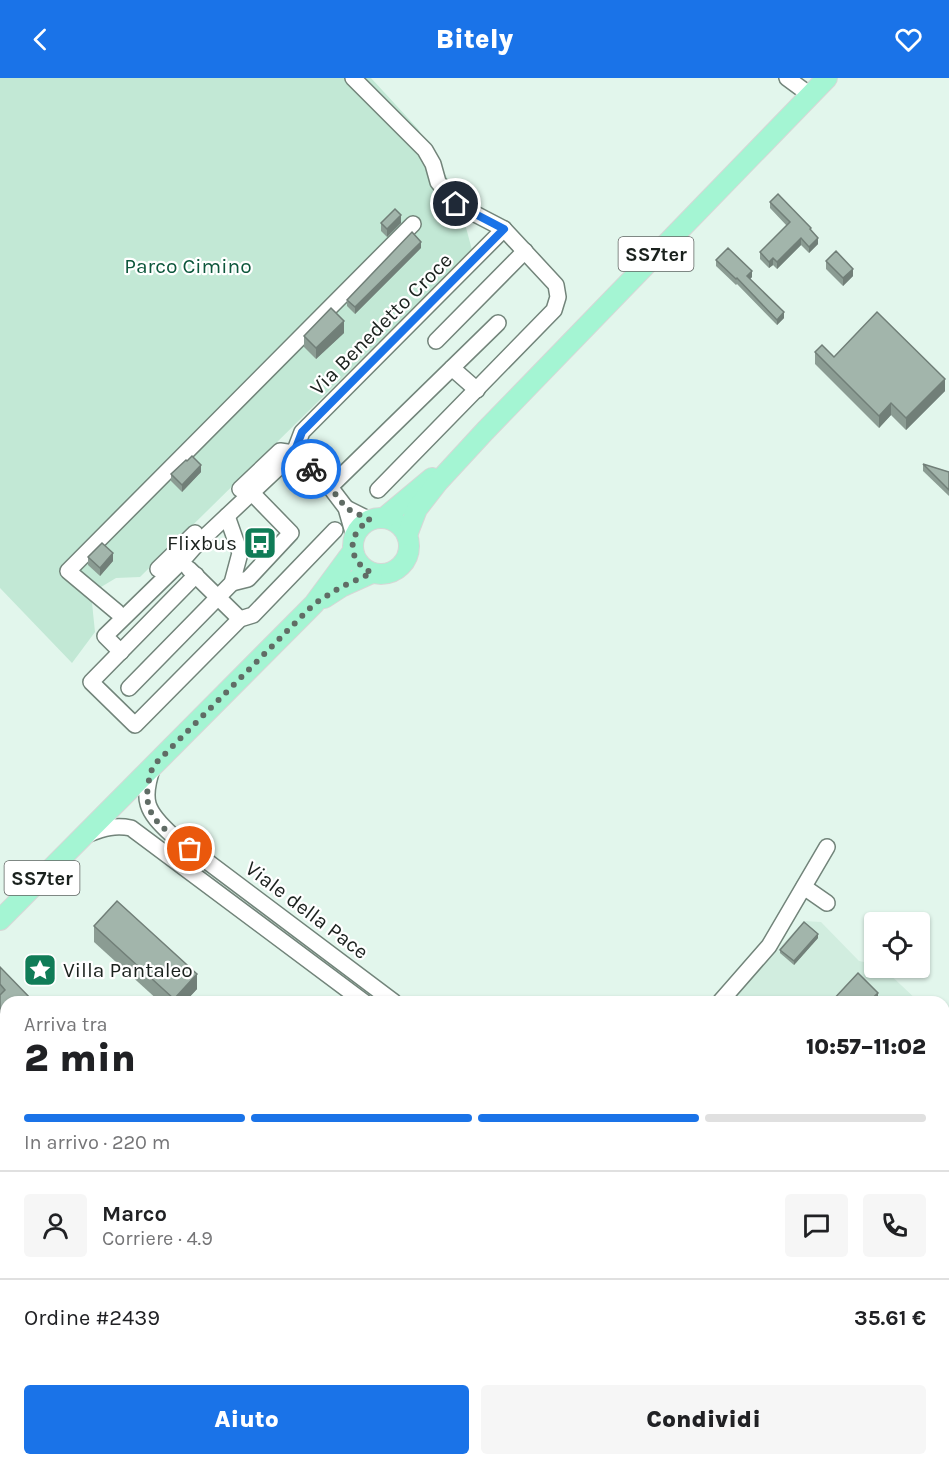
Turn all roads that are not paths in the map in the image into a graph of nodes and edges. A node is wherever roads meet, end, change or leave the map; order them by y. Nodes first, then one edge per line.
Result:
1 (352, 78) edge
2 (787, 78) edge
3 (827, 78) edge
4 (810, 95) junction
5 (413, 224) dead end
6 (504, 229) junction
7 (525, 251) junction
8 (498, 323) dead end
9 (436, 341) dead end
10 (452, 368) junction
11 (477, 390) junction
12 (486, 431) junction
13 (294, 453) junction
14 (330, 487) junction
15 (378, 490) dead end
16 (252, 493) junction
17 (346, 508) junction
18 (227, 516) junction
19 (377, 519) junction
20 (335, 530) dead end
21 (407, 535) junction
22 (353, 544) junction
23 (182, 561) junction
24 (372, 573) junction
25 (196, 576) junction
26 (232, 583) junction
27 (219, 598) junction
28 (314, 604) junction
29 (117, 612) junction
30 (240, 619) junction
31 (105, 636) junction
32 (121, 652) junction
33 (129, 688) dead end
34 (153, 766) junction
35 (121, 799) junction
36 (131, 828) junction
37 (83, 837) junction
38 (827, 847) dead end
39 (804, 887) junction
40 (827, 903) dead end
41 (0, 920) edge
42 (356, 996) edge
43 (386, 996) edge
44 (725, 996) edge

1 - 6 street
2 - 4 street
3 - 4 main road, SS7ter
4 - 12 main road, SS7ter
5 - 29 street
6 - 7 street
6 - 13 street, Via Benedetto Croce
7 - 9 street
7 - 11 street
8 - 10 street
10 - 11 street
10 - 14 street
11 - 15 street
12 - 19 main road
12 - 21 main road
13 - 14 street
13 - 16 street, Via Benedetto Croce
13 - 29 street
14 - 17 street
16 - 18 street, Via Benedetto Croce
16 - 26 street
17 - 19 street
17 - 22 street
18 - 23 street, Via Benedetto Croce
18 - 26 street
19 - 21 main road
19 - 22 main road
20 - 30 street
21 - 24 main road
22 - 24 main road
22 - 28 main road
23 - 25 street
23 - 31 street, Via Benedetto Croce
24 - 28 main road
25 - 27 street
25 - 32 street
26 - 27 street
27 - 30 street
27 - 33 street
28 - 34 main road, SS7ter
29 - 31 street
30 - 32 street
31 - 32 street
34 - 35 main road, SS7ter
34 - 43 street, Viale della Pace
35 - 36 street
35 - 37 main road, SS7ter
36 - 37 street
36 - 42 street, Viale della Pace
37 - 41 main road, SS7ter
38 - 39 street
39 - 40 street
39 - 44 street

